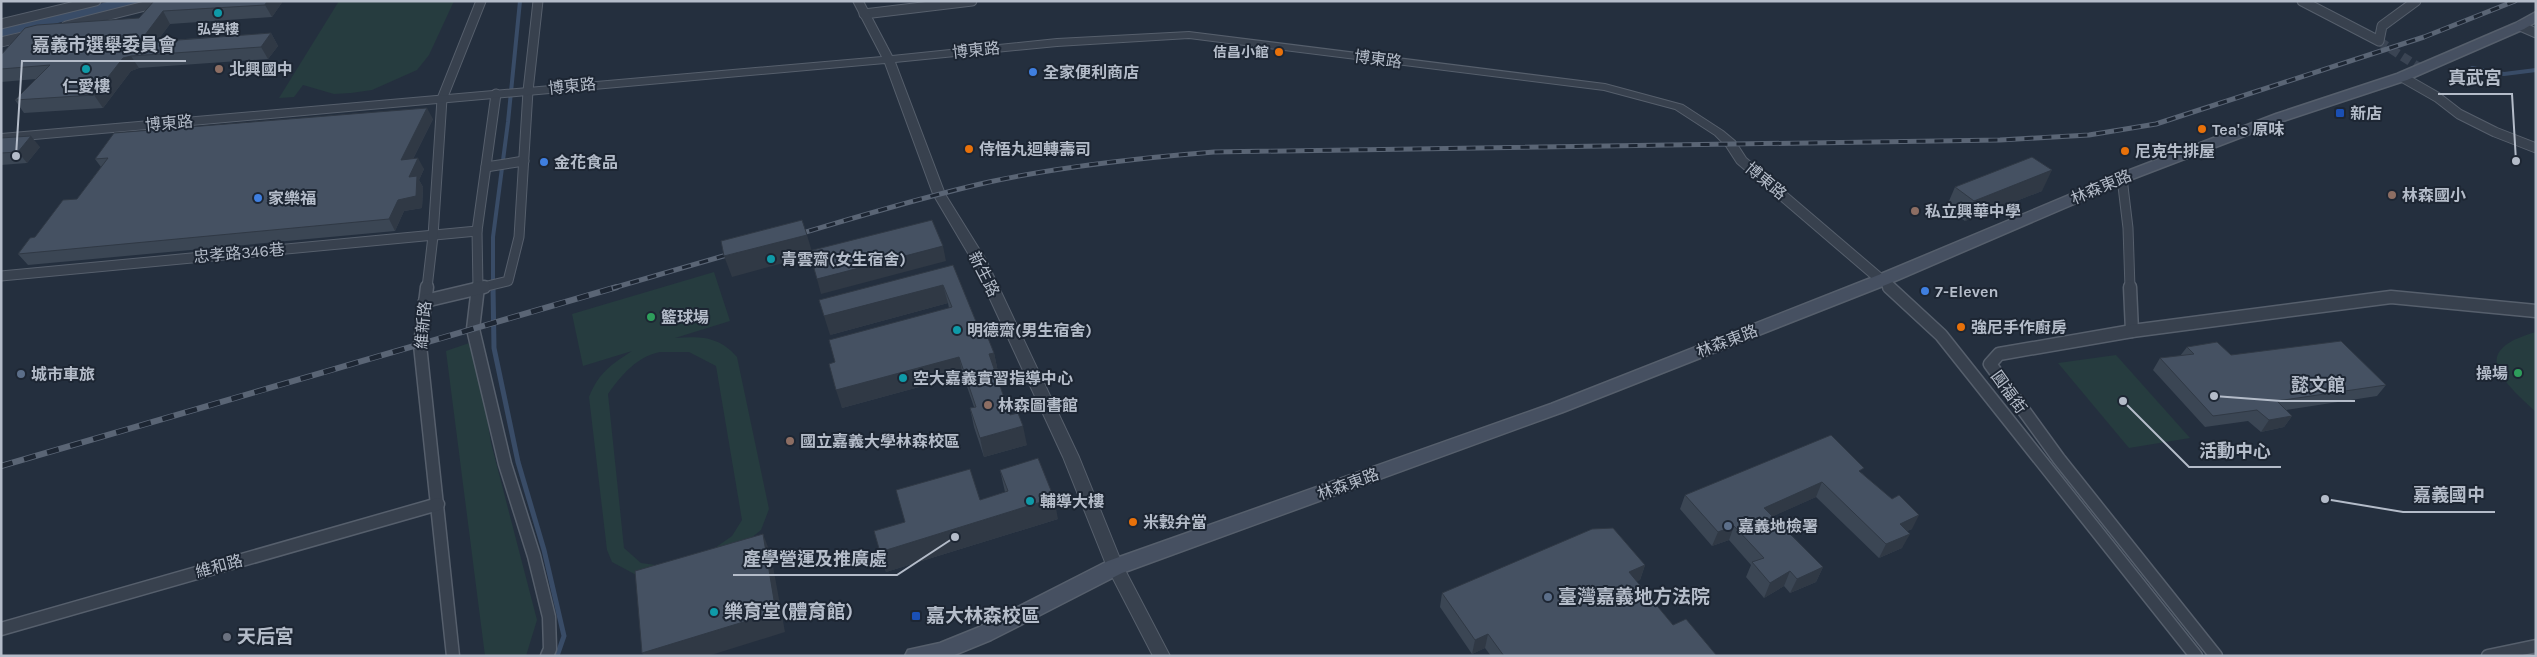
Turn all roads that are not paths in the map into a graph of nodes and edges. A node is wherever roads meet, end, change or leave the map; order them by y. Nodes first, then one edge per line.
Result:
1 (96, 1) edge
2 (165, 1) edge
3 (481, 1) edge
4 (538, 1) edge
5 (858, 1) edge
6 (972, 1) edge
7 (2302, 1) edge
8 (2416, 1) edge
9 (144, 4) edge
10 (864, 14) junction
11 (2536, 16) edge
12 (1, 24) edge
13 (2520, 26) junction
14 (58, 28) edge
15 (39, 33) edge
16 (2536, 33) edge
17 (1, 42) edge
18 (889, 60) junction
19 (2402, 76) junction
20 (528, 91) junction
21 (496, 94) junction
22 (442, 99) junction
23 (1, 138) edge
24 (2536, 148) edge
25 (524, 161) junction
26 (486, 167) junction
27 (2122, 178) junction
28 (477, 232) junction
29 (433, 236) junction
30 (1, 276) edge
31 (1882, 280) junction
32 (478, 286) junction
33 (425, 301) junction
34 (2536, 311) edge
35 (2132, 331) junction
36 (438, 504) junction
37 (1115, 567) junction
38 (1, 630) edge
39 (2536, 646) edge
40 (454, 656) edge
41 (547, 656) edge
42 (915, 656) edge
43 (1162, 656) edge
44 (2196, 656) edge
45 (2216, 656) edge
46 (2488, 656) edge

1 - 12 street
2 - 9 street
3 - 22 street, 維新路
4 - 20 street
5 - 10 street, 新生路
6 - 10 street
7 - 8 street
9 - 14 street
10 - 18 street, 新生路
11 - 13 main road, 林森東路
13 - 16 street
13 - 19 main road, 林森東路
15 - 17 street
18 - 20 street, 博東路
18 - 31 street, 博東路
18 - 37 street, 新生路
19 - 24 street
19 - 27 main road, 林森東路
20 - 21 street, 博東路
20 - 25 street
21 - 22 street, 博東路
21 - 26 street
22 - 23 street, 博東路
22 - 29 street, 維新路
25 - 26 street
25 - 32 street
26 - 28 street
27 - 31 main road, 林森東路
27 - 35 street
28 - 29 street, 忠孝路346巷
28 - 32 street
29 - 30 street, 忠孝路346巷
29 - 33 street, 維新路
31 - 37 main road, 林森東路
31 - 44 street, 圓福街
32 - 33 street
32 - 41 street
33 - 36 street, 維新路
34 - 35 street
35 - 45 street, 圓福街
36 - 38 street, 維和路
36 - 40 street, 維新路
37 - 42 main road, 林森東路
37 - 43 street, 新生路
39 - 46 street

